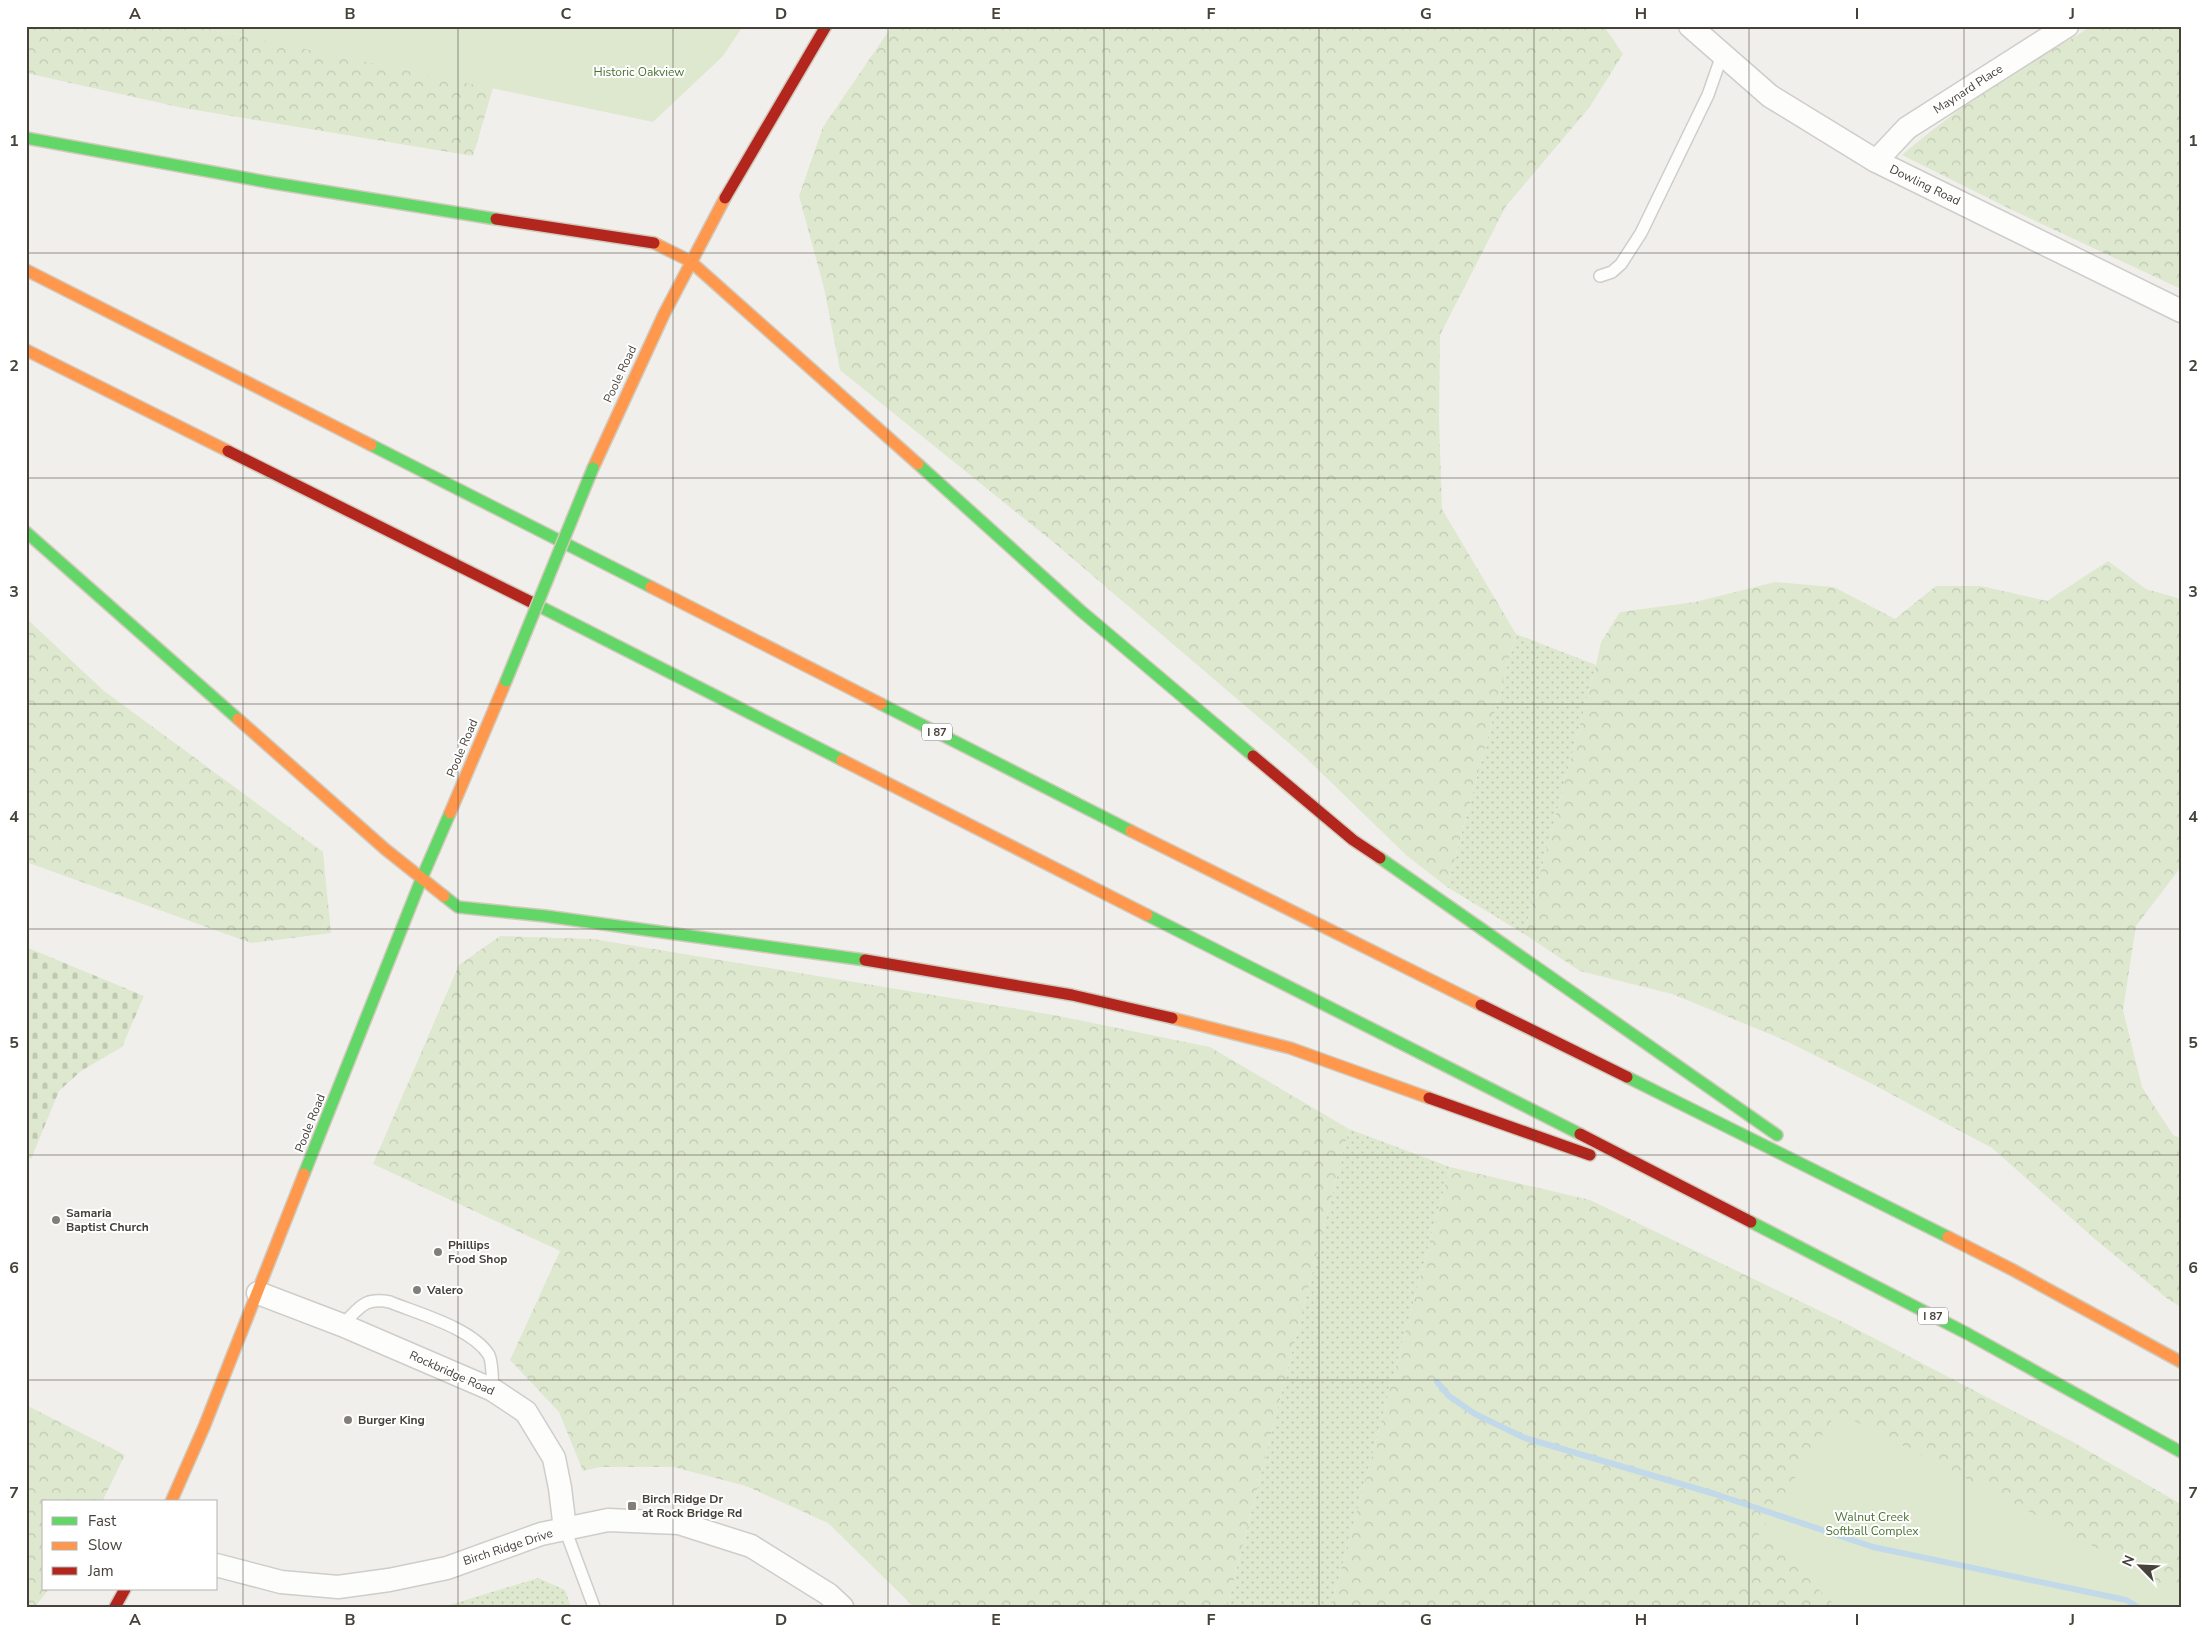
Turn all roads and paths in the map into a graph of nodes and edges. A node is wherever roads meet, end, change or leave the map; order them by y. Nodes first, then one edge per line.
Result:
1 (826, 26) edge
2 (1690, 26) edge
3 (2067, 26) edge
4 (2046, 32) edge
5 (1722, 54) junction
6 (26, 138) edge
7 (1876, 161) junction
8 (690, 261) junction
9 (26, 270) edge
10 (1600, 276) dead end
11 (2181, 311) edge
12 (26, 350) edge
13 (26, 532) edge
14 (421, 880) junction
15 (1681, 1186) junction
16 (1852, 1188) junction
17 (258, 1293) junction
18 (342, 1325) junction
19 (2181, 1362) edge
20 (493, 1390) junction
21 (2181, 1452) edge
22 (172, 1500) edge
23 (564, 1529) junction
24 (218, 1566) edge
25 (124, 1590) edge
26 (115, 1607) edge
27 (594, 1607) edge
28 (842, 1607) edge

1 - 8 main road, Poole Road
2 - 5 street, Dowling Road
3 - 4 street, Maynard Place
4 - 7 street, Maynard Place
5 - 7 street, Dowling Road
5 - 10 lane
6 - 8 main road
7 - 11 street, Dowling Road
8 - 14 main road, Poole Road, bridge
8 - 16 main road
9 - 16 main road, I 87
12 - 15 main road, I 87
13 - 14 main road
14 - 15 main road
14 - 17 main road, Poole Road
15 - 21 main road, I 87
16 - 19 main road, I 87
17 - 18 street, Rockbridge Road
17 - 22 main road, Poole Road
18 - 20 street, Rockbridge Road
18 - 20 lane
20 - 23 street, Rockbridge Road
23 - 24 street, Birch Ridge Drive
23 - 27 lane
23 - 28 street, Birch Ridge Drive
25 - 26 main road

